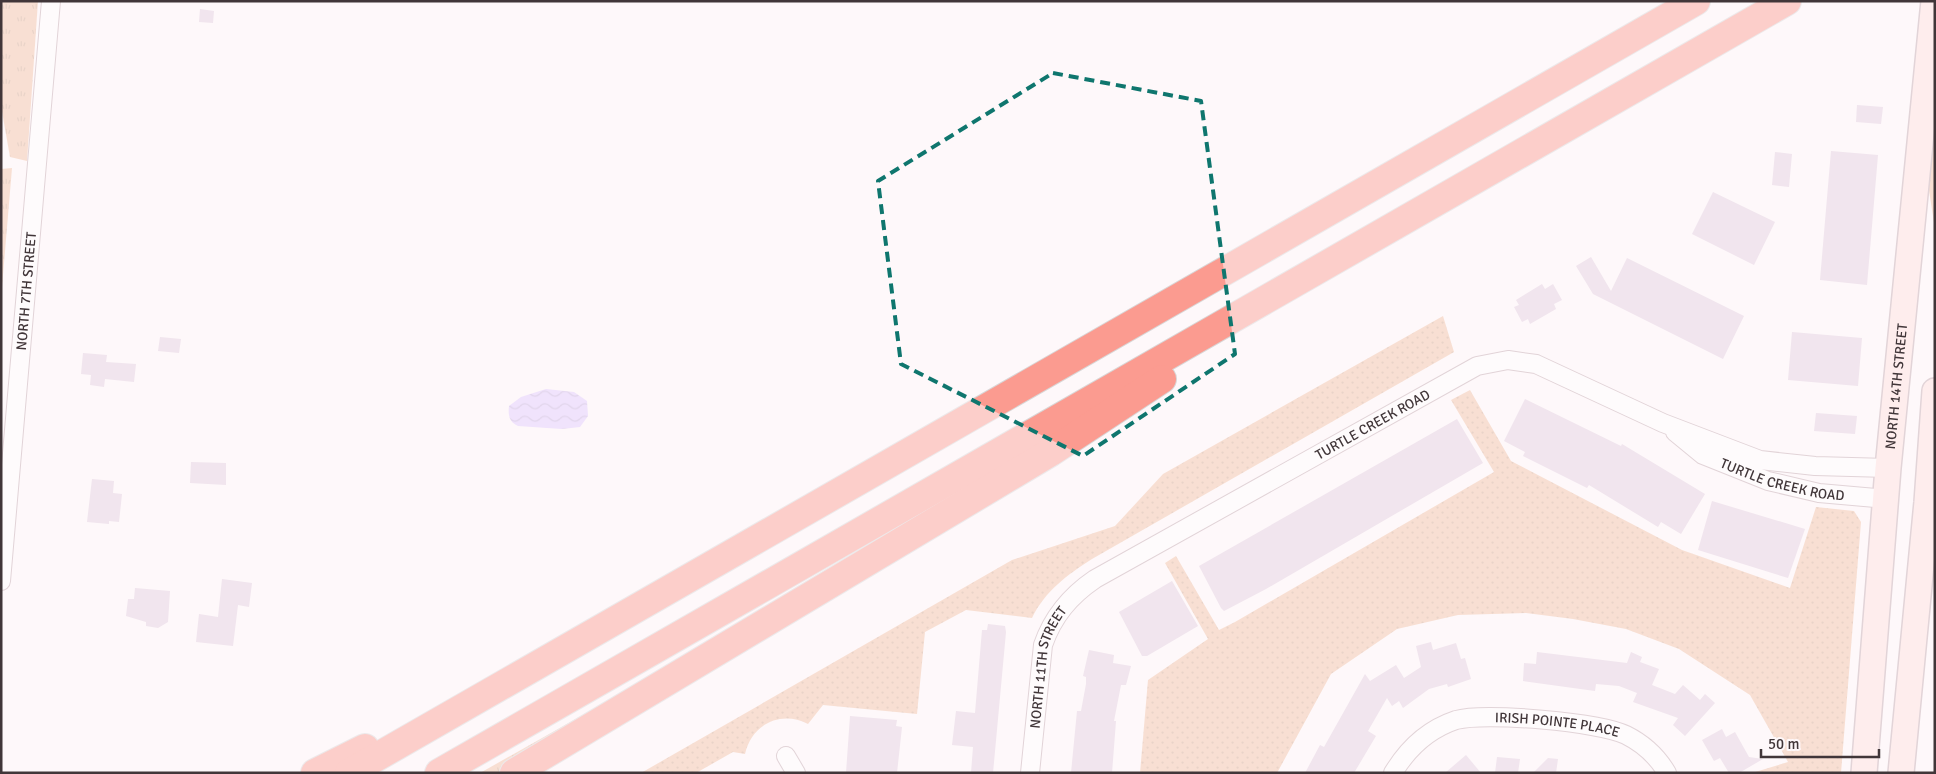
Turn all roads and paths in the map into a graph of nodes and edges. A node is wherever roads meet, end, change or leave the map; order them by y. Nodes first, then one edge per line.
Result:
1 (51, 1) edge
2 (1696, 1) edge
3 (1787, 1) edge
4 (1934, 1) edge
5 (1395, 225) junction
6 (1935, 391) edge
7 (1662, 422) junction
8 (1888, 468) junction
9 (1932, 468) edge
10 (1887, 499) junction
11 (1931, 503) edge
12 (1, 580) edge
13 (1096, 580) joint
14 (563, 650) junction
15 (786, 756) dead end
16 (1666, 770) edge
17 (315, 773) edge
18 (349, 773) edge
19 (439, 773) edge
20 (514, 773) edge
21 (796, 773) edge
22 (1030, 773) edge
23 (1394, 773) edge
24 (1864, 773) edge
25 (1901, 773) edge

1 - 12 street, NORTH 7TH STREET
2 - 14 highway
3 - 5 highway
4 - 8 main road, NORTH 14TH STREET
5 - 19 highway
5 - 20 highway
6 - 9 main road
7 - 8 street, TURTLE CREEK ROAD
7 - 10 street, TURTLE CREEK ROAD
7 - 13 street, TURTLE CREEK ROAD
8 - 9 main road
8 - 10 main road, NORTH 14TH STREET
9 - 11 main road
10 - 11 main road
10 - 24 main road, NORTH 14TH STREET
11 - 25 main road
13 - 22 street, NORTH 11TH STREET
14 - 17 highway
14 - 18 highway
15 - 21 street
16 - 23 street, IRISH POINTE PLACE

